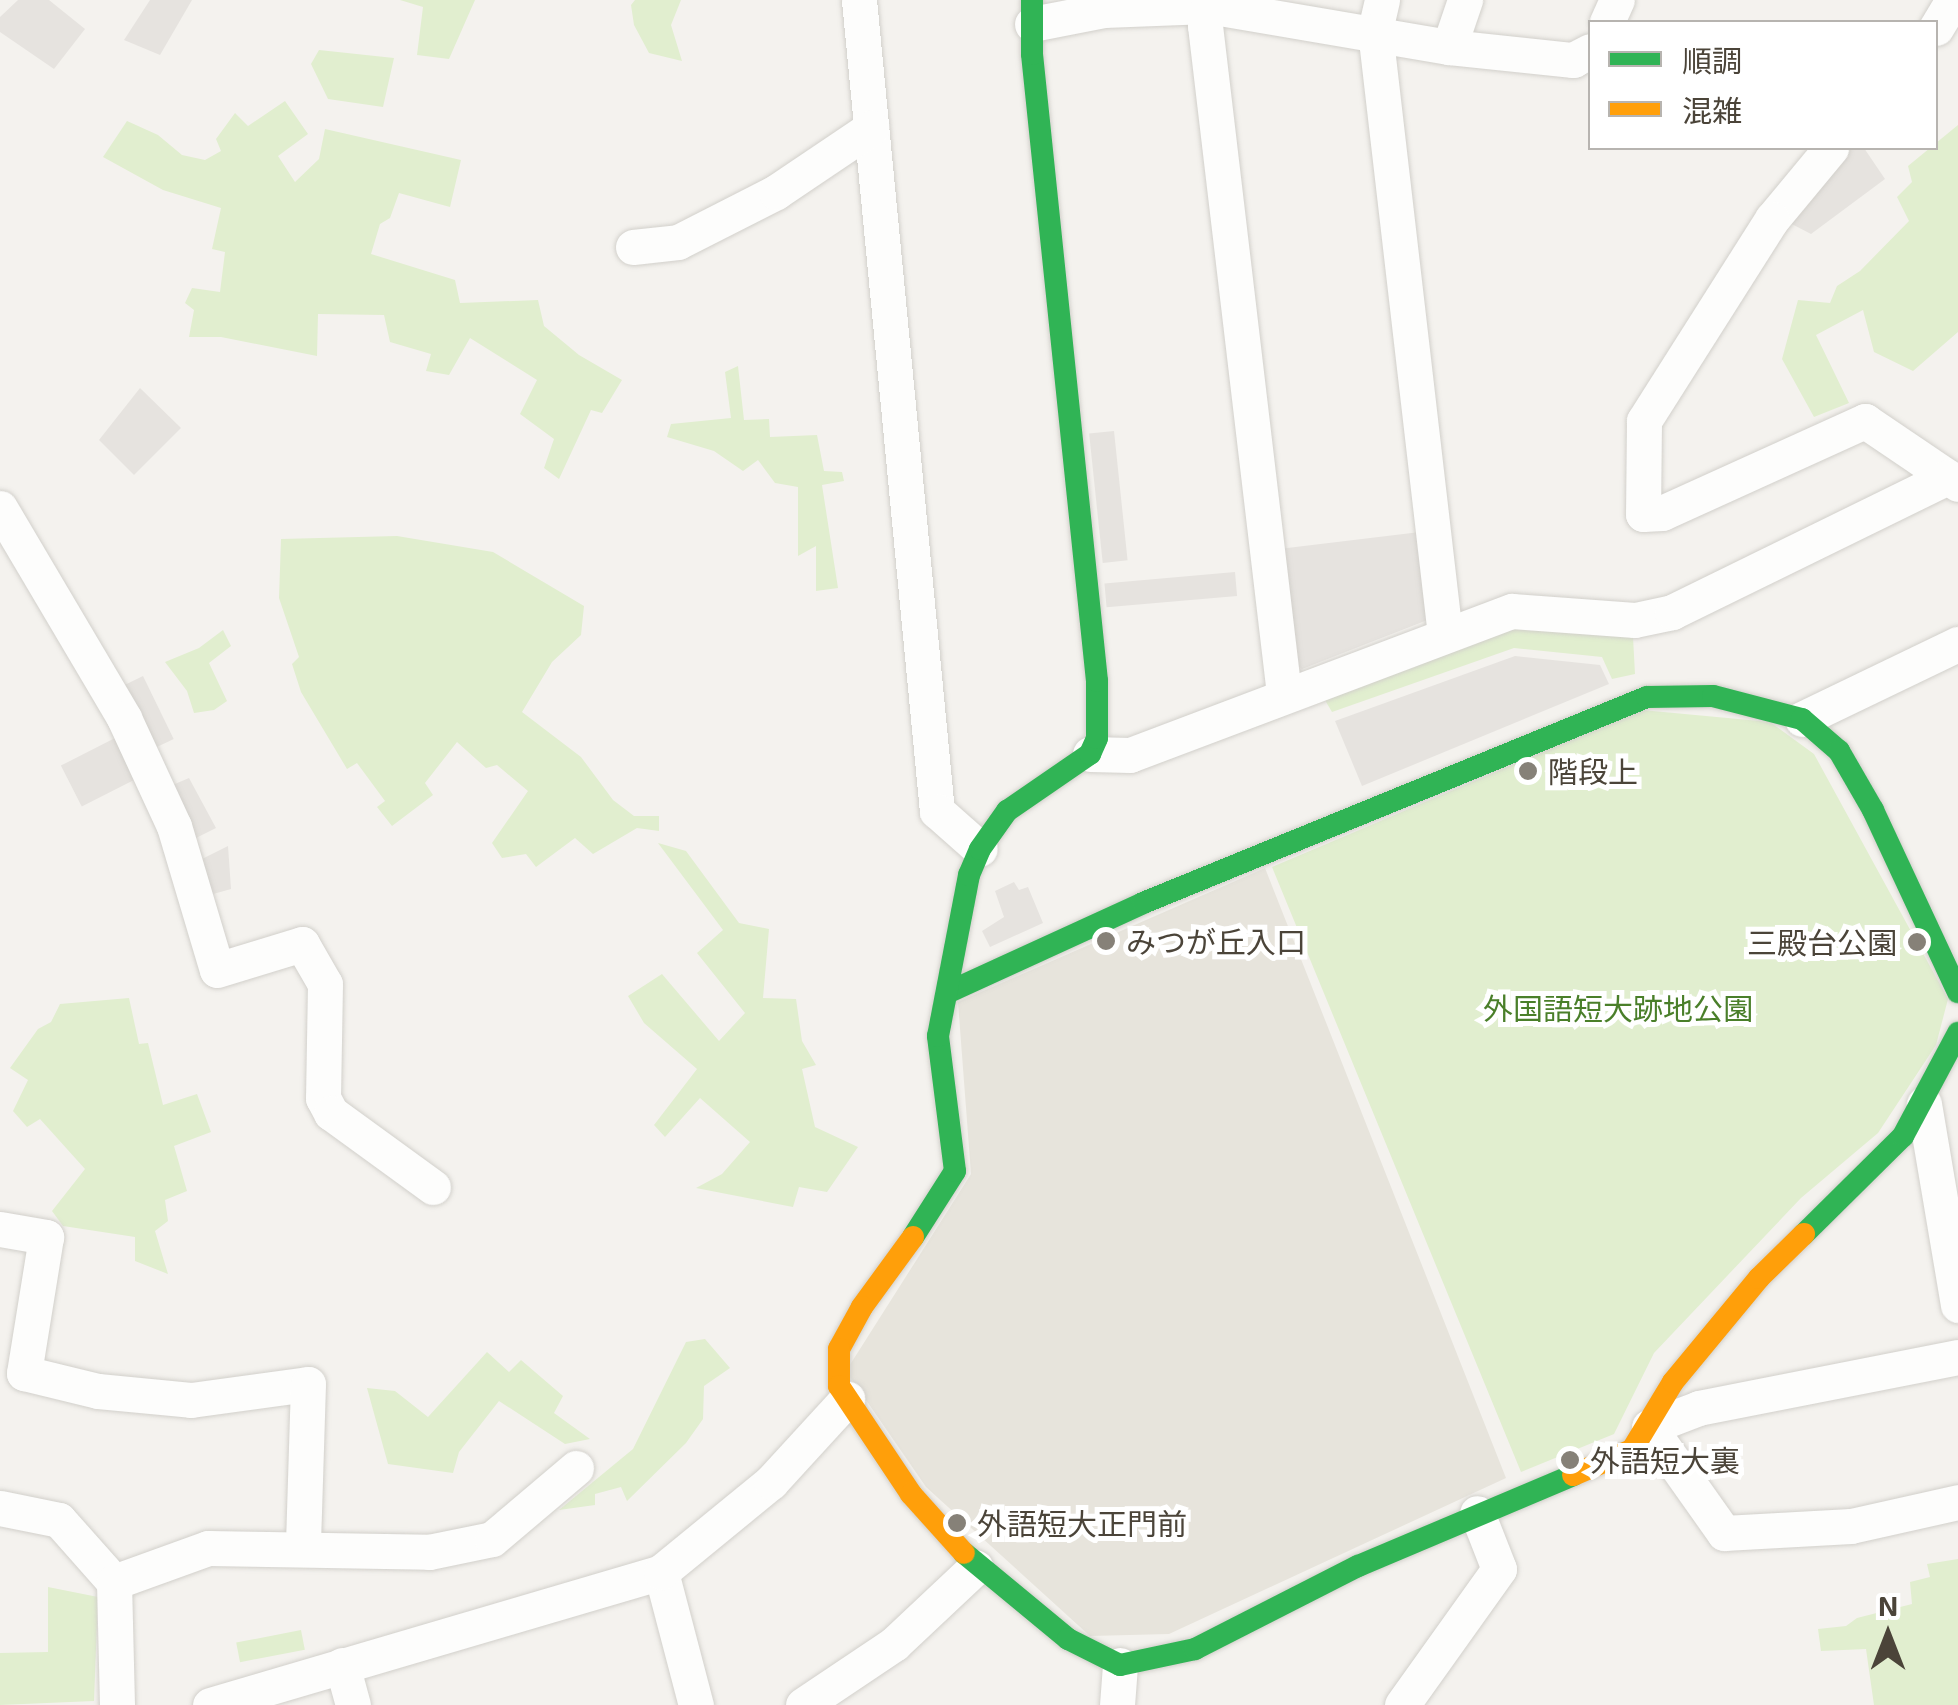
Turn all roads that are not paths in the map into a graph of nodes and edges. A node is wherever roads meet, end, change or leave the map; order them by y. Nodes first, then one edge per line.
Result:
1 (860, 0) edge
2 (1465, 0) edge
3 (1954, 0) edge
4 (1209, 3) edge
5 (1032, 12) edge
6 (1378, 16) edge
7 (1938, 25) edge
8 (1450, 46) junction
9 (1588, 52) edge
10 (871, 128) junction
11 (1829, 150) edge
12 (632, 247) dead end
13 (1953, 480) edge
14 (0, 508) edge
15 (1445, 635) junction
16 (1958, 645) edge
17 (1284, 694) junction
18 (1802, 718) junction
19 (1090, 754) junction
20 (980, 850) junction
21 (1949, 950) edge
22 (949, 992) junction
23 (1958, 992) edge
24 (1958, 1033) edge
25 (1924, 1104) junction
26 (432, 1187) dead end
27 (0, 1228) edge
28 (1958, 1305) edge
29 (1958, 1356) edge
30 (847, 1399) junction
31 (1649, 1428) junction
32 (576, 1468) dead end
33 (1958, 1502) edge
34 (0, 1508) edge
35 (1477, 1513) junction
36 (304, 1547) junction
37 (976, 1567) junction
38 (661, 1572) junction
39 (114, 1582) junction
40 (342, 1665) junction
41 (1120, 1665) junction
42 (117, 1705) edge
43 (210, 1705) edge
44 (353, 1705) edge
45 (696, 1705) edge
46 (803, 1705) edge
47 (1117, 1705) edge
48 (1402, 1705) edge

1 - 10 street
2 - 8 street
3 - 7 street
4 - 5 street
4 - 6 street
4 - 17 street
5 - 19 street
6 - 8 street
6 - 15 street
8 - 9 street
10 - 12 street
10 - 20 street
11 - 13 street
13 - 15 street
14 - 26 street
15 - 17 street
16 - 18 street
17 - 19 street
18 - 21 street
18 - 22 street
19 - 20 street
20 - 22 street
21 - 23 street
22 - 30 street
24 - 25 street
25 - 28 street
25 - 31 street
27 - 36 street
29 - 31 street
30 - 37 street
30 - 38 street
31 - 33 street
31 - 35 street
32 - 36 street
34 - 39 street
35 - 41 street
35 - 48 street
36 - 39 street
37 - 41 street
37 - 46 street
38 - 40 street
38 - 45 street
39 - 42 street
40 - 43 street
40 - 44 street
41 - 47 street

